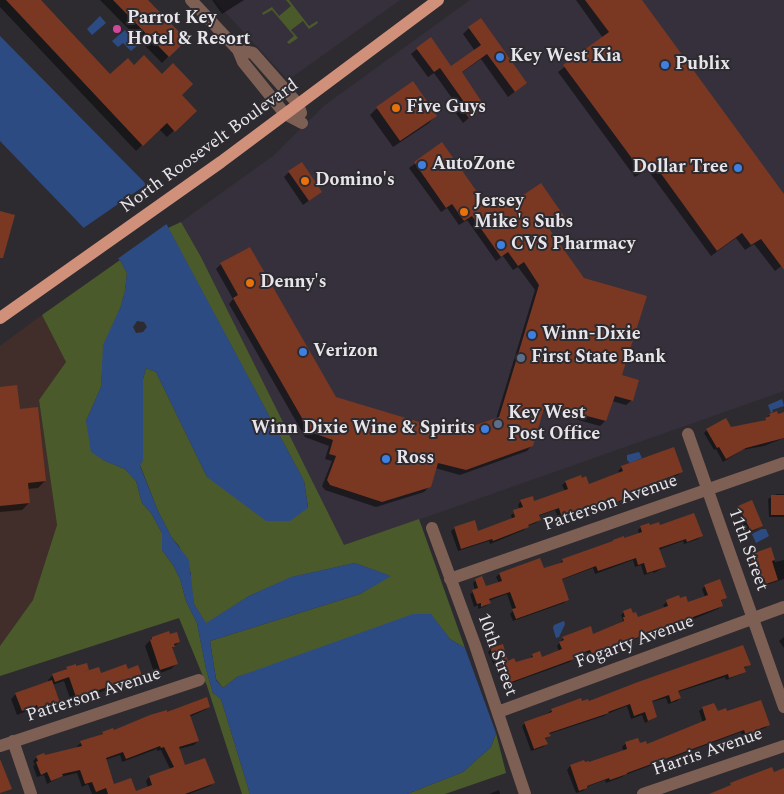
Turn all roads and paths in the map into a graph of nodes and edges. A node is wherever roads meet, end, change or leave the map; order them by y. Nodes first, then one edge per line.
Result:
1 (190, 0) edge
2 (438, 0) edge
3 (238, 50) junction
4 (298, 104) junction
5 (285, 114) junction
6 (0, 318) edge
7 (688, 434) dead end
8 (784, 463) edge
9 (707, 489) junction
10 (432, 528) dead end
11 (450, 579) junction
12 (784, 607) edge
13 (753, 618) junction
14 (199, 680) dead end
15 (784, 706) edge
16 (498, 712) junction
17 (13, 741) junction
18 (0, 746) edge
19 (784, 746) edge
20 (31, 794) edge
21 (525, 794) edge
22 (643, 794) edge

1 - 3 street
2 - 4 main road, North Roosevelt Boulevard
3 - 4 street
3 - 5 street
4 - 5 main road, North Roosevelt Boulevard
4 - 5 street
5 - 6 main road, North Roosevelt Boulevard
7 - 9 street, 11th Street
8 - 9 street, Patterson Avenue
9 - 11 street, Patterson Avenue
9 - 13 street, 11th Street
10 - 11 street, 10th Street
11 - 16 street, 10th Street
12 - 13 street, Fogarty Avenue
13 - 15 street, 11th Street
13 - 16 street, Fogarty Avenue
14 - 17 street, Patterson Avenue
16 - 21 street, 10th Street
17 - 18 street, Patterson Avenue
17 - 20 street
19 - 22 street, Harris Avenue

